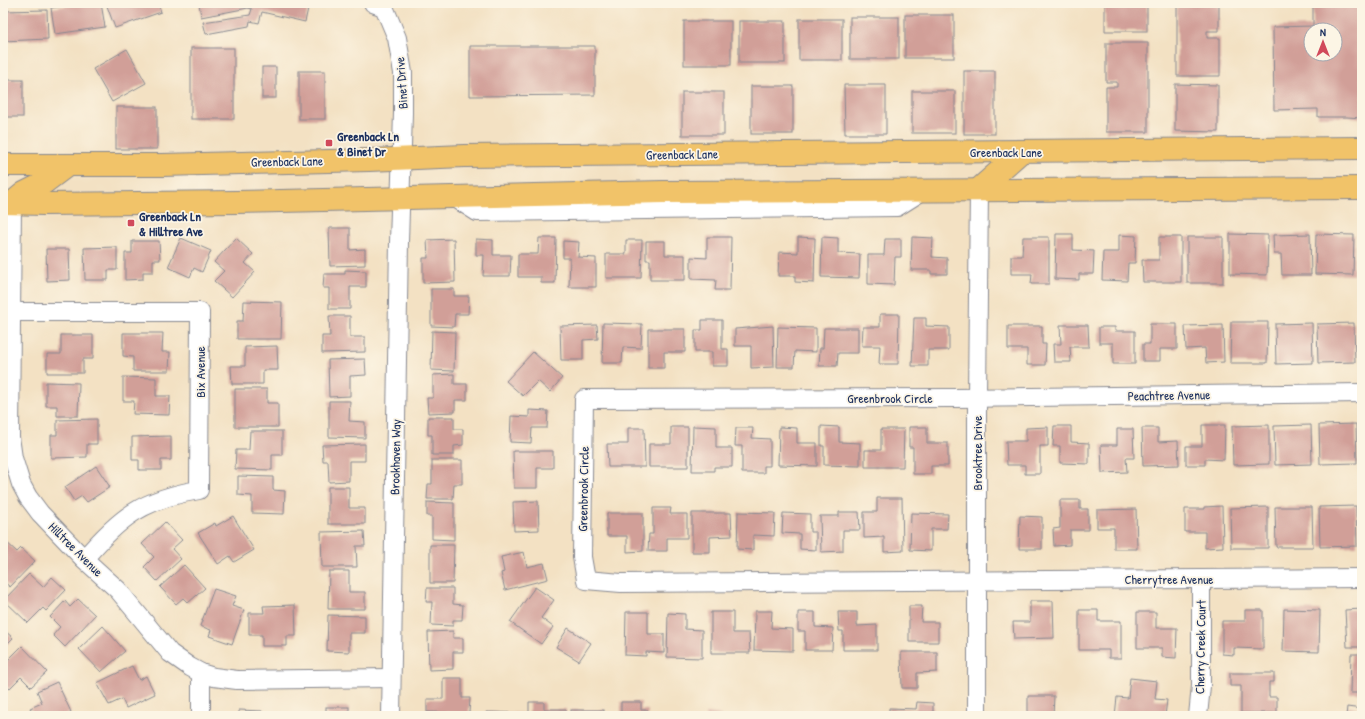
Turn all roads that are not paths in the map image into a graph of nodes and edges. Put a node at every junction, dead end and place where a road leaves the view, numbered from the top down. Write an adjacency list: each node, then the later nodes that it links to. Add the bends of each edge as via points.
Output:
1 (383, 4): 4 (street, Binet Drive, via 397,38 403,73)
2 (1362, 148): 3 (main road, Greenback Lane)
3 (1021, 152): 4 (main road, Greenback Lane, via 464,156); 8 (main road)
4 (402, 159): 6 (main road, Greenback Lane); 9 (street, Binet Drive)
5 (3, 165): 6 (main road, Greenback Lane)
6 (68, 165): 10 (main road, via 44,183)
7 (1362, 188): 8 (main road)
8 (979, 189): 9 (main road); 13 (street, Brooktree Drive)
9 (401, 198): 10 (main road); 19 (street, Brookhaven Way)
10 (7, 204): 11 (street, Hilltree Avenue)
11 (7, 312): 14 (street, Hilltree Avenue, via 10,437 21,484 40,513); 14 (street, Bix Avenue, via 200,312 199,490 153,502 130,514 110,530)
12 (1362, 393): 13 (street, Peachtree Avenue)
13 (977, 398): 17 (street, Brooktree Drive); 17 (street, Greenbrook Circle, via 584,399 582,557 586,580 621,583)
14 (84, 559): 18 (street, Hilltree Avenue, via 118,590 170,653)
15 (1362, 578): 16 (street, Cherrytree Avenue)
16 (1201, 579): 17 (street, Cherrytree Avenue); 23 (street, Cherry Creek Court, via 1201,686)
17 (977, 580): 22 (street, Brooktree Drive)
18 (201, 673): 19 (street, Hilltree Avenue, via 237,680); 20 (street)
19 (391, 678): 21 (street, Brookhaven Way)
20 (201, 716)
21 (391, 716)
22 (977, 716)
23 (1198, 716)

